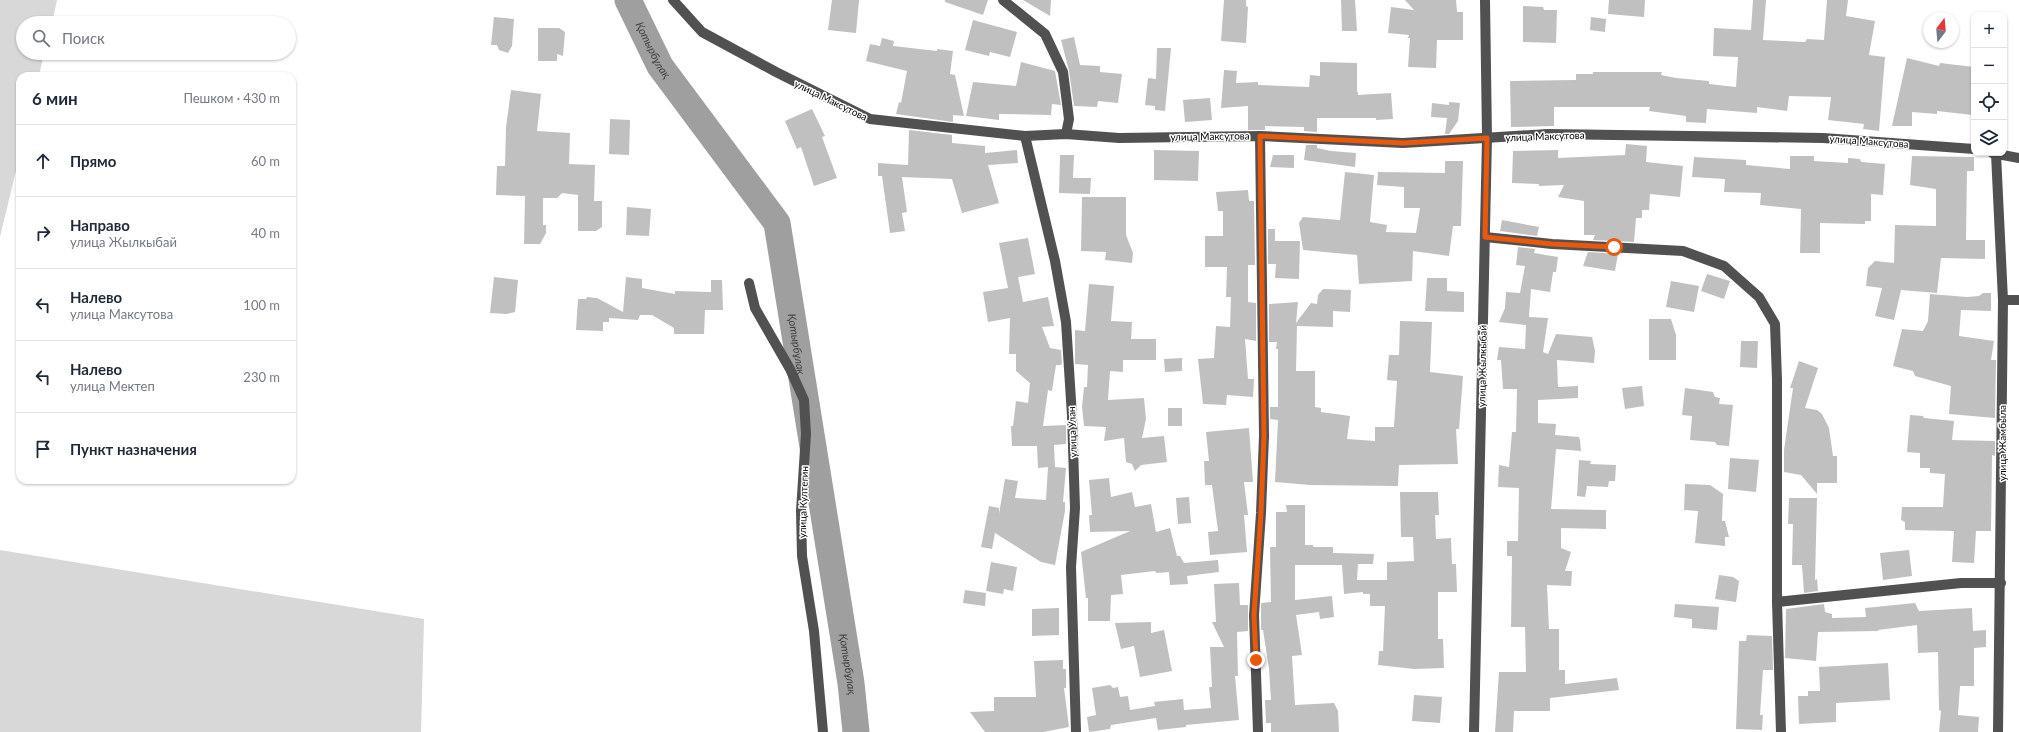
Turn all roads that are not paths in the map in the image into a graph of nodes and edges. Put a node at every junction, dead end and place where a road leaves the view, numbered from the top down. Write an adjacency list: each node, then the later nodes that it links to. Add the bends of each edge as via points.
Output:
1 (673, 0): 5 (street, улица Максутова, via 702,32 870,119)
2 (1003, 0): 4 (street, via 1046,34 1063,72 1069,119)
3 (1485, 0): 7 (street, улица Жылкыбай)
4 (1066, 134): 5 (street, улица Максутова); 6 (street, улица Максутова, via 1119,138)
5 (1025, 136): 19 (street, улица Улан, via 1055,261 1066,322 1075,508 1071,568)
6 (1260, 136): 7 (street, улица Максутова, via 1403,143); 20 (street, via 1264,436 1254,615)
7 (1487, 138): 8 (street, улица Максутова, via 1548,134 1815,138); 12 (street, улица Жылкыбай)
8 (1971, 149)
9 (1994, 156): 14 (street, улица Жамбыла)
10 (2007, 156): 11 (street)
11 (2019, 158)
12 (1485, 237): 17 (street, via 1552,244 1683,251 1724,266 1759,298 1775,324); 21 (street, улица Жылкыбай)
13 (749, 283): 18 (street, улица Култегин, via 755,308 790,369 804,400 806,434 801,511 802,556 814,631)
14 (2003, 300): 15 (street); 16 (street, улица Жамбыла)
15 (2019, 300)
16 (2001, 583): 17 (street, via 1930,585); 23 (street, улица Жамбыла)
17 (1777, 602): 22 (street)
18 (823, 732)
19 (1076, 732)
20 (1258, 732)
21 (1474, 732)
22 (1781, 732)
23 (1998, 732)

